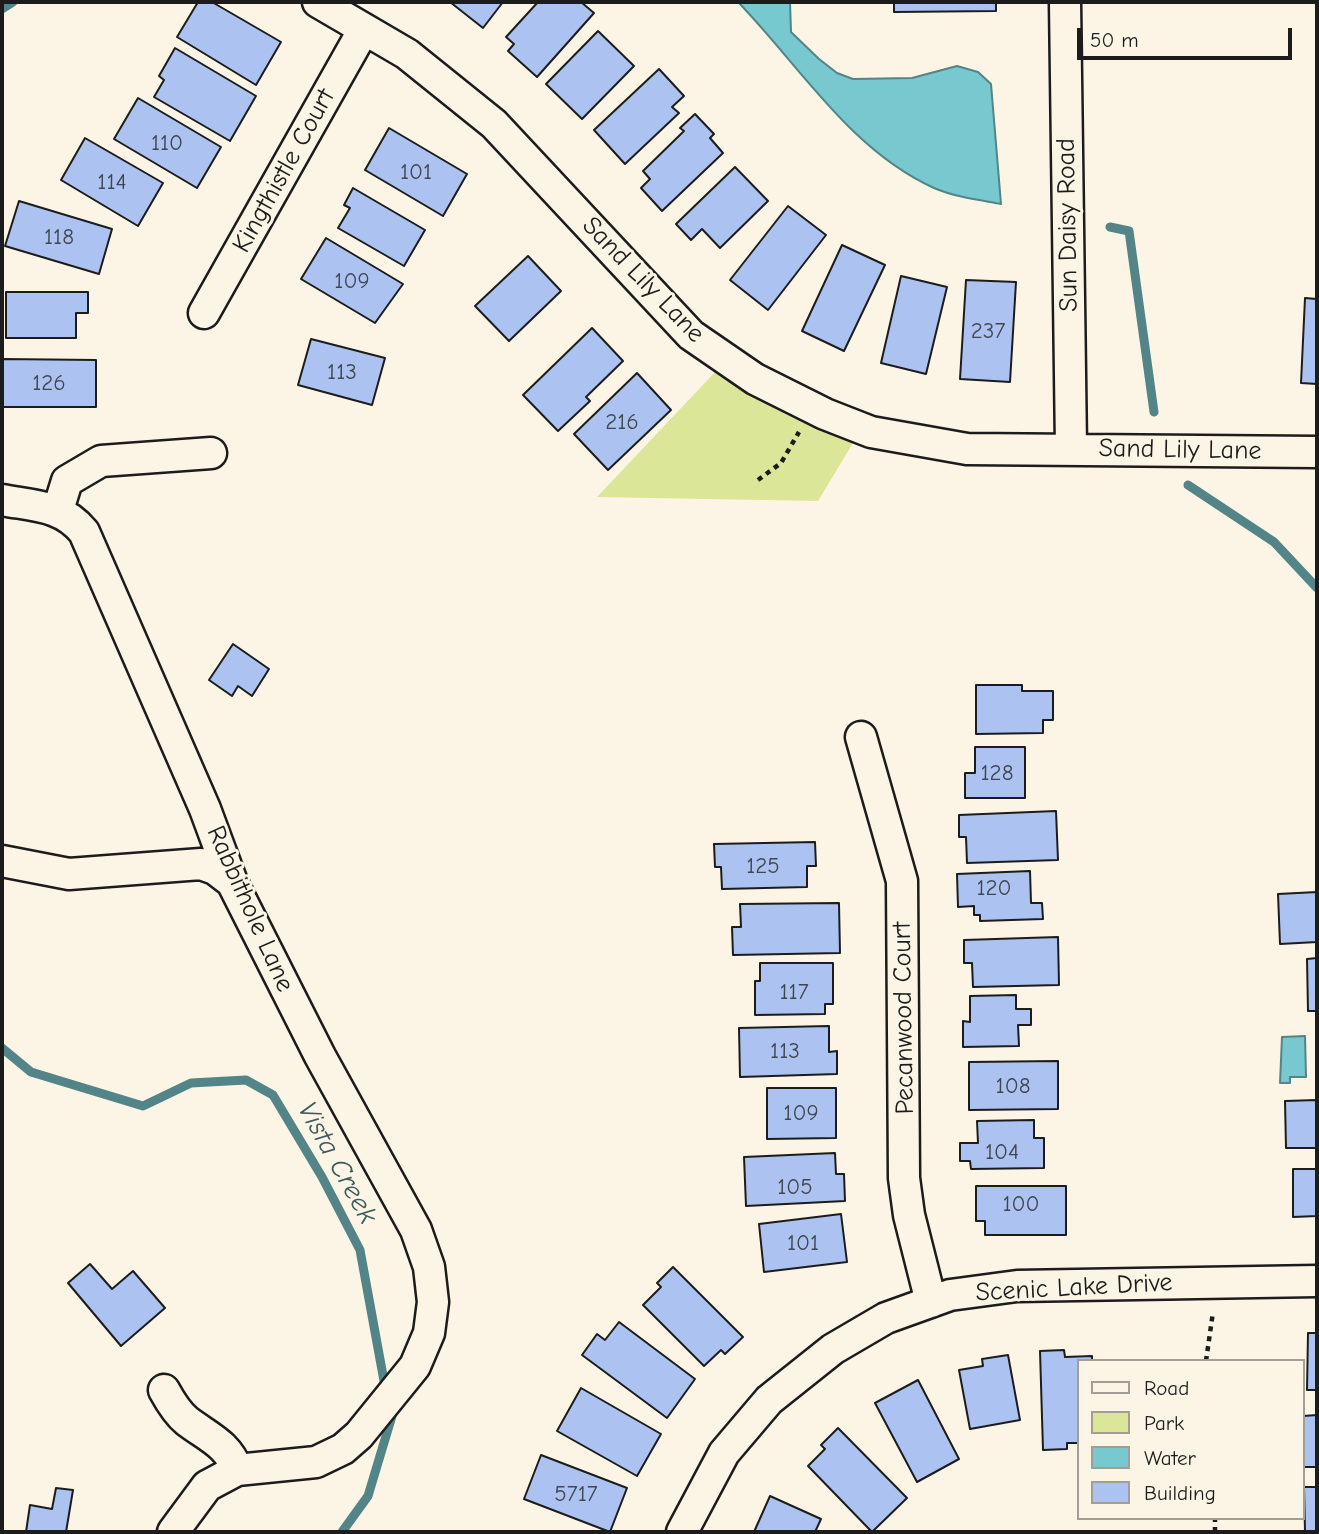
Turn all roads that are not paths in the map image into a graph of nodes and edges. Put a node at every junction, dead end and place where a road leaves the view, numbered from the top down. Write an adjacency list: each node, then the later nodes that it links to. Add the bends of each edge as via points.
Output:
1 (318, 2): 3 (street, Sand Lily Lane)
2 (1065, 2): 5 (street, Sun Daisy Road)
3 (364, 29): 4 (street, Kingthistle Court); 5 (street, Sand Lily Lane, via 407,54 494,124 691,335 755,379 871,432 967,449)
4 (204, 313)
5 (1071, 449): 6 (street, Sand Lily Lane)
6 (1317, 452)
7 (211, 453): 9 (street, via 101,461 67,481)
8 (2, 500): 9 (street, Rabbithole Lane)
9 (58, 510): 11 (street, Rabbithole Lane, via 84,531)
10 (862, 737): 16 (street, Pecanwood Court, via 902,881 904,1178)
11 (205, 809): 13 (street); 14 (street, Rabbithole Lane)
12 (2, 861): 13 (street, via 69,874)
13 (201, 863): 14 (street)
14 (232, 882): 18 (street, Rabbithole Lane, via 320,1056 416,1230 429,1267 433,1302 429,1333 409,1374 343,1450 316,1462)
15 (1317, 1281): 16 (street, Scenic Lake Drive, via 1017,1286)
16 (931, 1302): 20 (street, Scenic Lake Drive, via 886,1318 833,1349 769,1400 723,1453)
17 (164, 1390): 18 (street, via 185,1420 232,1456)
18 (237, 1470): 19 (street, via 207,1486)
19 (173, 1532)
20 (682, 1532)

